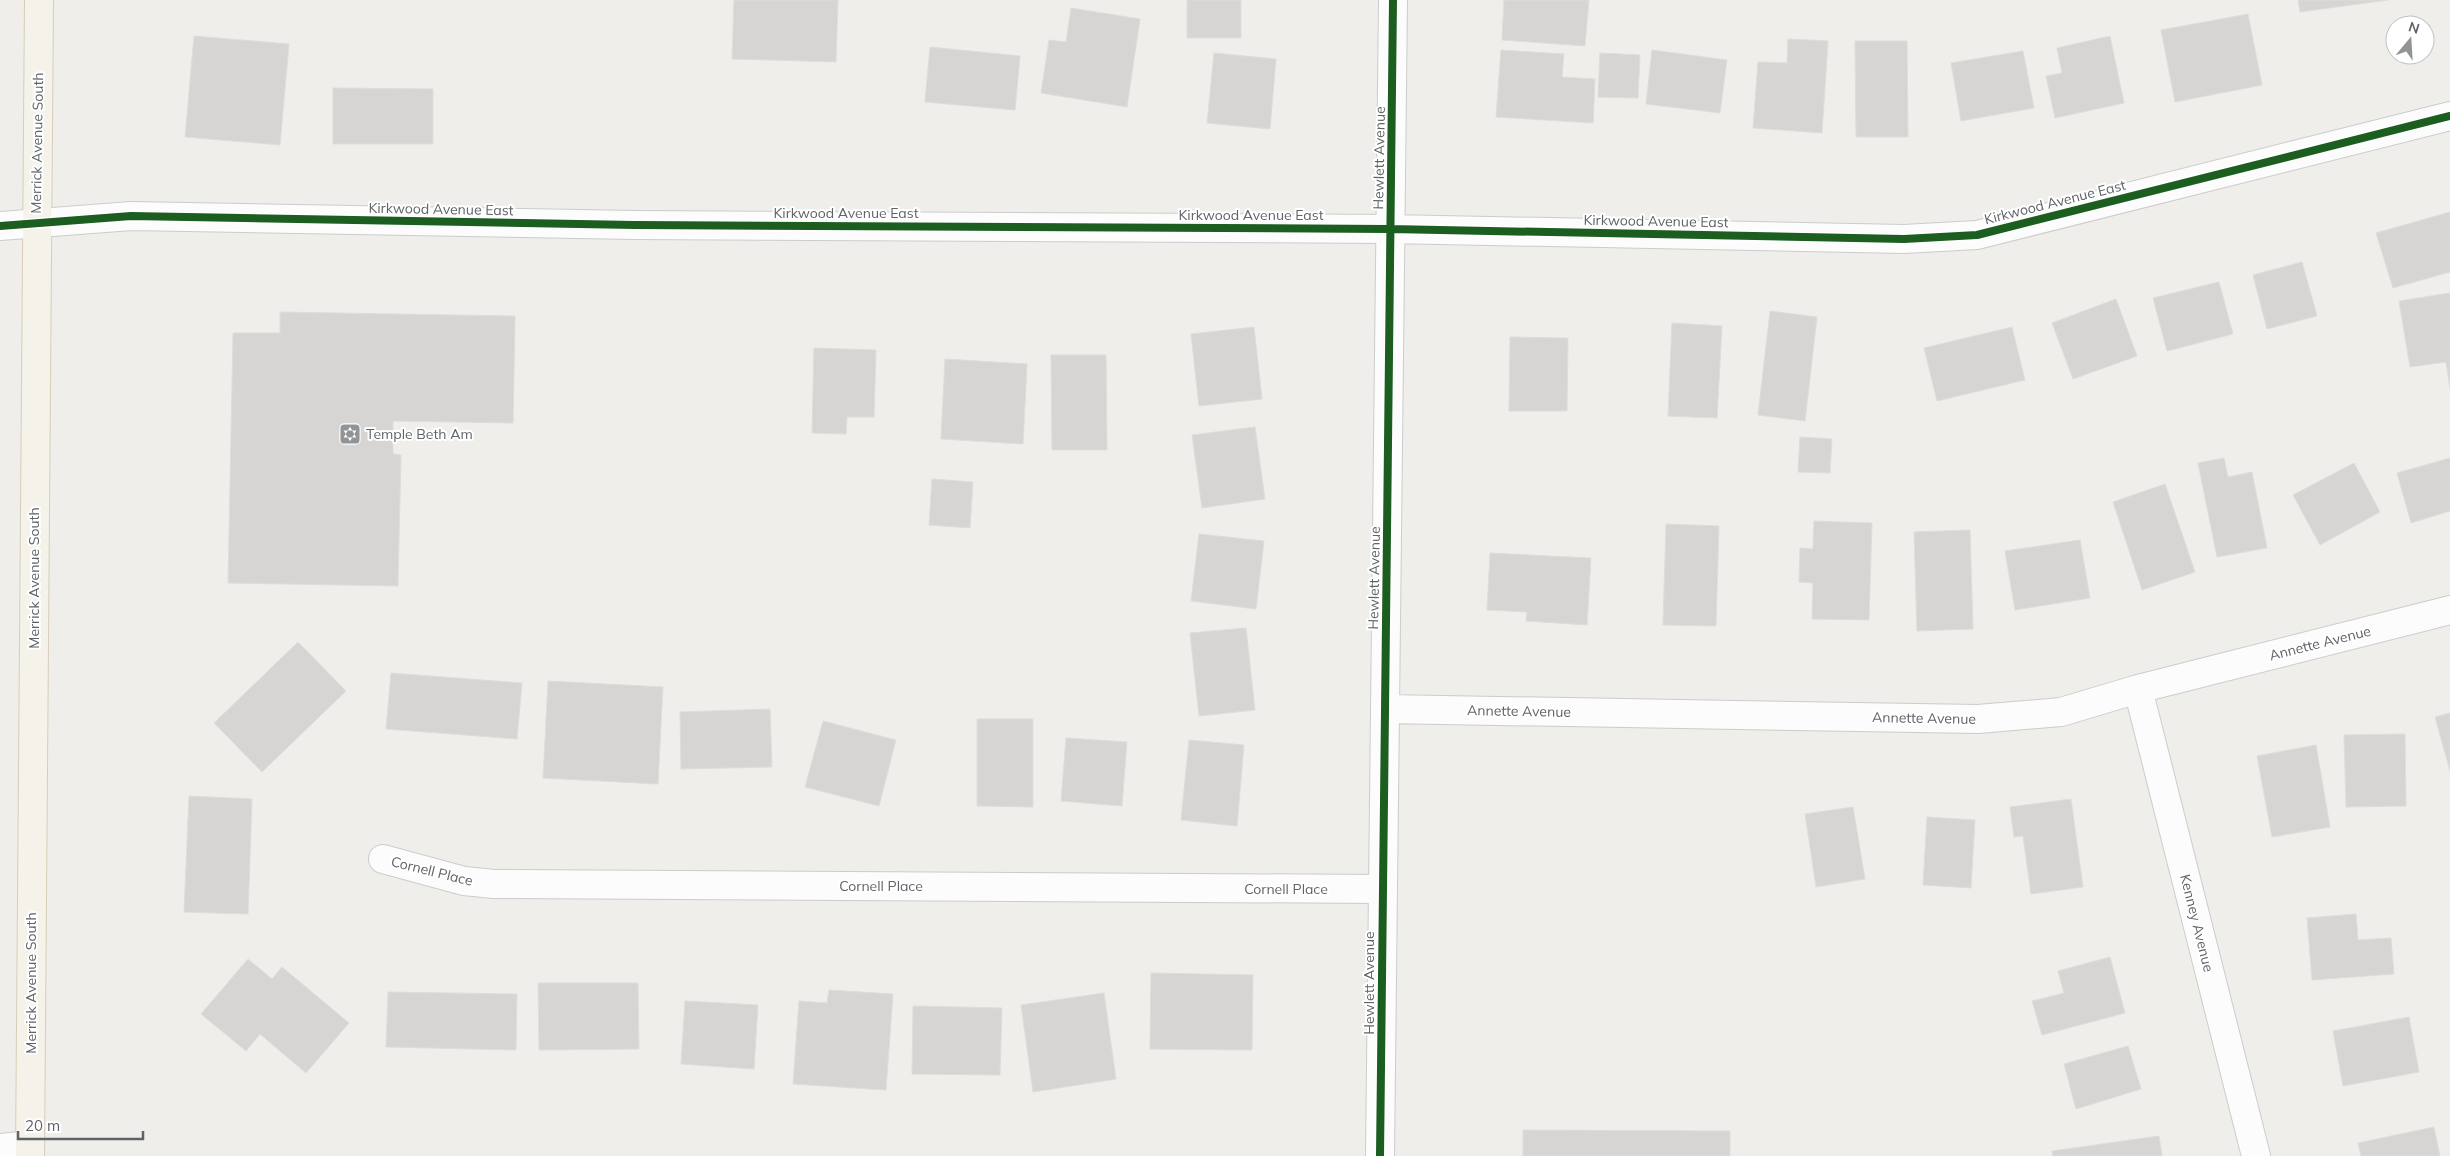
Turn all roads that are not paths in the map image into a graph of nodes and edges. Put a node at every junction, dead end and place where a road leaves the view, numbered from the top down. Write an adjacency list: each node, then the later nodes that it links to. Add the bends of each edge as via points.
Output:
1 (39, 0): 4 (main road, Merrick Avenue South)
2 (1393, 0): 6 (street, Hewlett Avenue)
3 (2450, 116): 6 (street, Kirkwood Avenue East, via 1978,235 1904,238)
4 (36, 223): 5 (street, Kirkwood Avenue East); 6 (street, Kirkwood Avenue East, via 131,216 653,225); 13 (main road, Merrick Avenue South)
5 (0, 226)
6 (1390, 229): 9 (street, Hewlett Avenue)
7 (2450, 610): 8 (street, Annette Avenue)
8 (2138, 689): 9 (street, Annette Avenue, via 2061,712 1978,719); 15 (street, Kenney Avenue)
9 (1386, 709): 11 (street, Hewlett Avenue)
10 (383, 859): 11 (street, Cornell Place, via 464,881 494,884)
11 (1382, 890): 14 (street, Hewlett Avenue)
12 (0, 1148): 13 (street)
13 (30, 1151)
14 (1380, 1156)
15 (2256, 1156)

